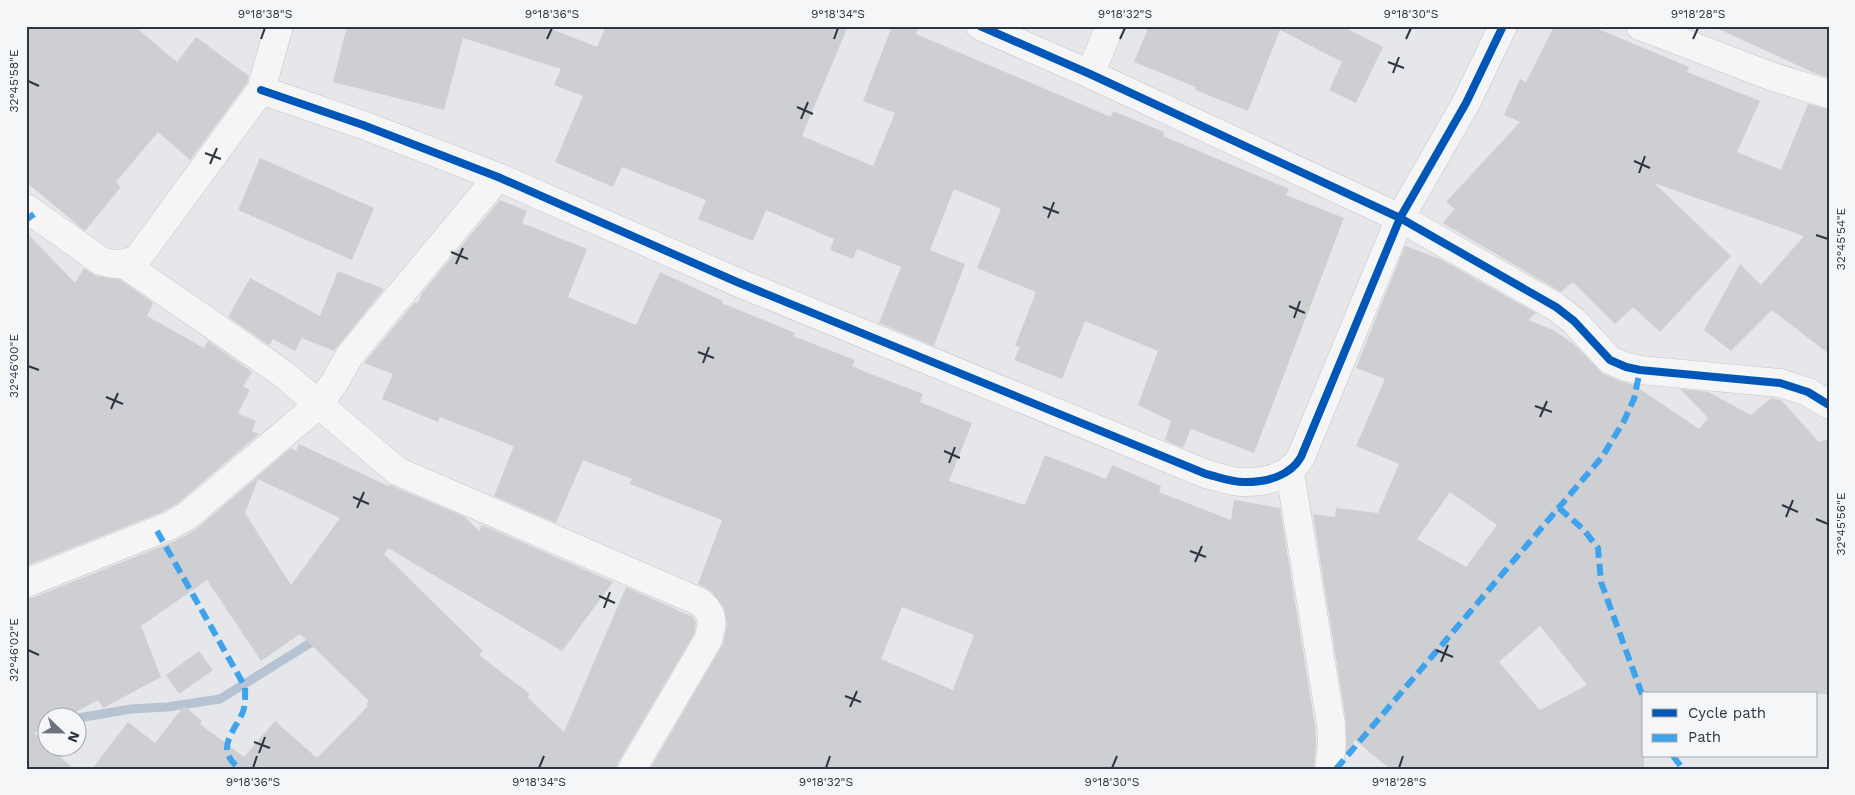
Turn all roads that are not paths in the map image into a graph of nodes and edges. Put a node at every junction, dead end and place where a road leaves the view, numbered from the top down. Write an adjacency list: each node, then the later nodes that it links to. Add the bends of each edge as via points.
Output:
1 (279, 26): 7 (street)
2 (980, 26): 6 (street)
3 (1110, 26): 6 (street)
4 (1502, 26): 11 (street, via 1466,103)
5 (1640, 26): 8 (street, via 1774,77)
6 (1090, 74): 11 (street)
7 (261, 90): 9 (street); 12 (street, via 137,259)
8 (1829, 94)
9 (498, 177): 13 (street, via 350,355); 15 (street, via 737,282 1206,474 1244,482 1269,480)
10 (26, 208): 12 (street, via 102,262)
11 (1400, 218): 14 (street, via 1556,307 1574,321 1610,360 1626,367 1780,383 1808,392); 15 (street, via 1301,457)
12 (124, 264): 13 (street, via 282,373)
13 (318, 405): 16 (street, via 187,516); 17 (street, via 397,471 700,602 708,609 712,628 708,640)
14 (1829, 405)
15 (1290, 472): 18 (street, via 1330,724)
16 (26, 583)
17 (632, 769)
18 (1329, 769)

